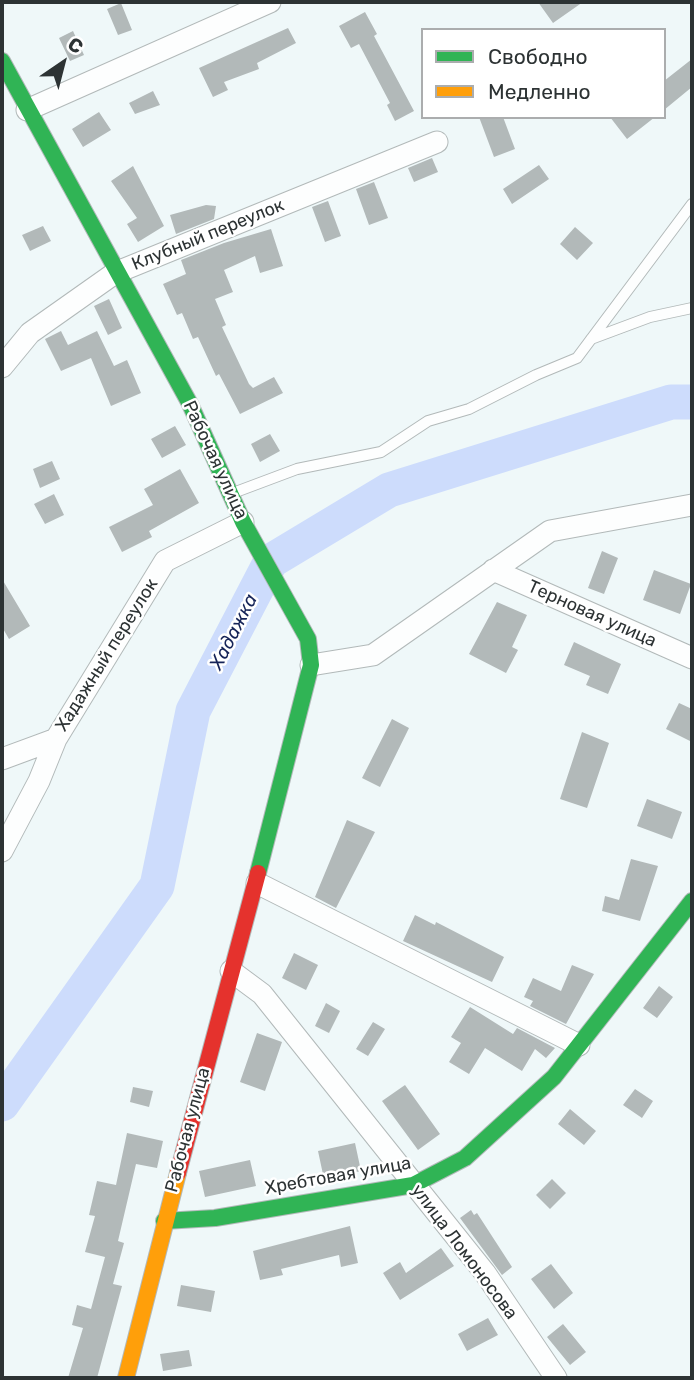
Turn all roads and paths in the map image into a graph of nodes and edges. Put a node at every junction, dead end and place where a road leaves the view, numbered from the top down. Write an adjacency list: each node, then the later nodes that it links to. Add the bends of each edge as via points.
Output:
1 (270, 2): 3 (street)
2 (2, 61): 3 (street, Рабочая улица)
3 (27, 110): 6 (street, Рабочая улица)
4 (438, 142): 6 (street, Клубный переулок)
5 (692, 204): 8 (lane)
6 (115, 273): 9 (street, Клубный переулок, via 30,333); 10 (street, Рабочая улица, via 190,404)
7 (692, 308): 8 (lane, via 650,317)
8 (590, 339): 10 (lane, via 577,358 469,409 428,421 381,452 297,469)
9 (2, 367)
10 (231, 494): 12 (street, Рабочая улица)
11 (692, 505): 13 (street, via 550,531)
12 (243, 522): 15 (street, Рабочая улица, via 308,639); 16 (street, Хадажный переулок, via 165,561)
13 (492, 570): 14 (street, Терновая улица); 15 (street, via 373,655)
14 (692, 658)
15 (310, 665): 19 (street, Рабочая улица)
16 (56, 738): 17 (street, Хадажный переулок); 18 (street)
17 (2, 759)
18 (2, 851)
19 (257, 883): 21 (street, Рабочая улица); 22 (street)
20 (692, 901): 22 (street, Хребтовая улица)
21 (231, 971): 23 (street, улица Ломоносова, via 262,995); 24 (street, Рабочая улица)
22 (579, 1045): 23 (street, Хребтовая улица, via 554,1077 465,1158)
23 (414, 1185): 24 (street, Хребтовая улица, via 215,1218); 26 (street, улица Ломоносова, via 485,1273)
24 (164, 1221): 25 (street, Рабочая улица)
25 (126, 1378)
26 (556, 1378)

